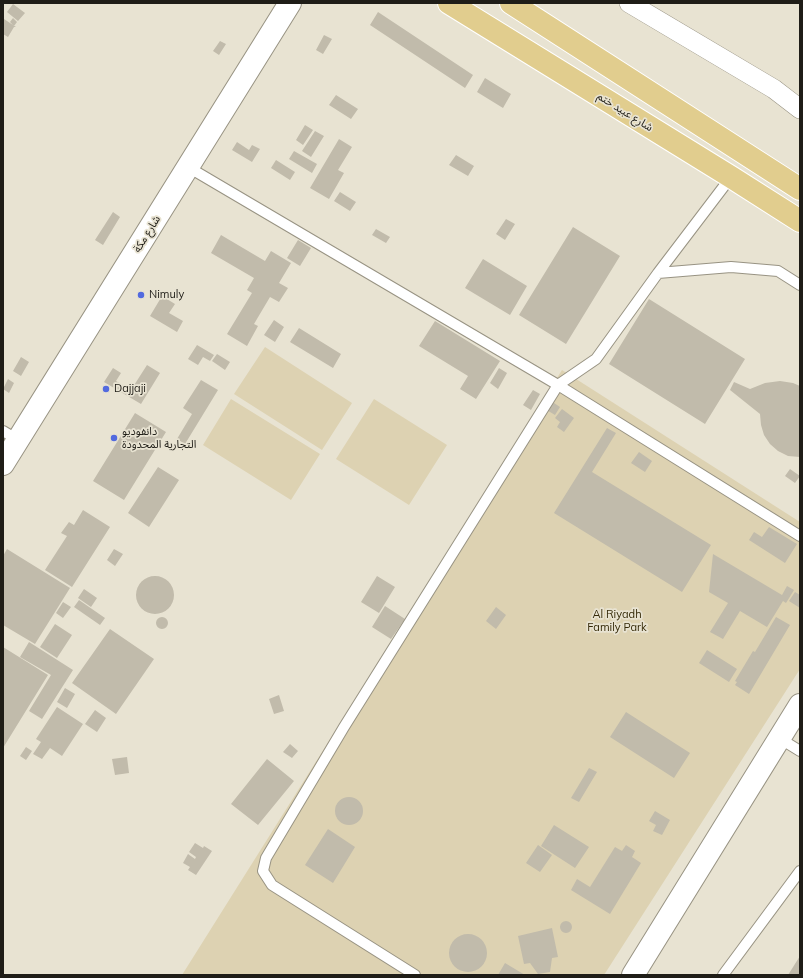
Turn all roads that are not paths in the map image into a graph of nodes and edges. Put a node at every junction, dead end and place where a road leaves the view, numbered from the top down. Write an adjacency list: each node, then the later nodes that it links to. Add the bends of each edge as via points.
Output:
1 (290, 3): 6 (street, شارع مكة)
2 (449, 3): 7 (main road, شارع عبيد ختم)
3 (511, 3): 8 (main road)
4 (629, 3): 5 (street)
5 (798, 104)
6 (188, 167): 12 (lane); 13 (street, شارع مكة)
7 (731, 177): 9 (main road, شارع عبيد ختم); 10 (lane)
8 (800, 190)
9 (800, 221)
10 (658, 272): 11 (lane, via 731,267 778,271); 12 (lane, via 596,358)
11 (800, 285)
12 (558, 385): 15 (lane); 20 (lane, via 344,727 266,858 263,871 272,885)
13 (10, 435): 14 (street, شارع مكة)
14 (3, 464)
15 (800, 536)
16 (800, 705): 17 (street)
17 (779, 738): 18 (lane); 21 (street)
18 (800, 751)
19 (800, 871): 22 (lane)
20 (415, 975)
21 (633, 975)
22 (722, 975)

